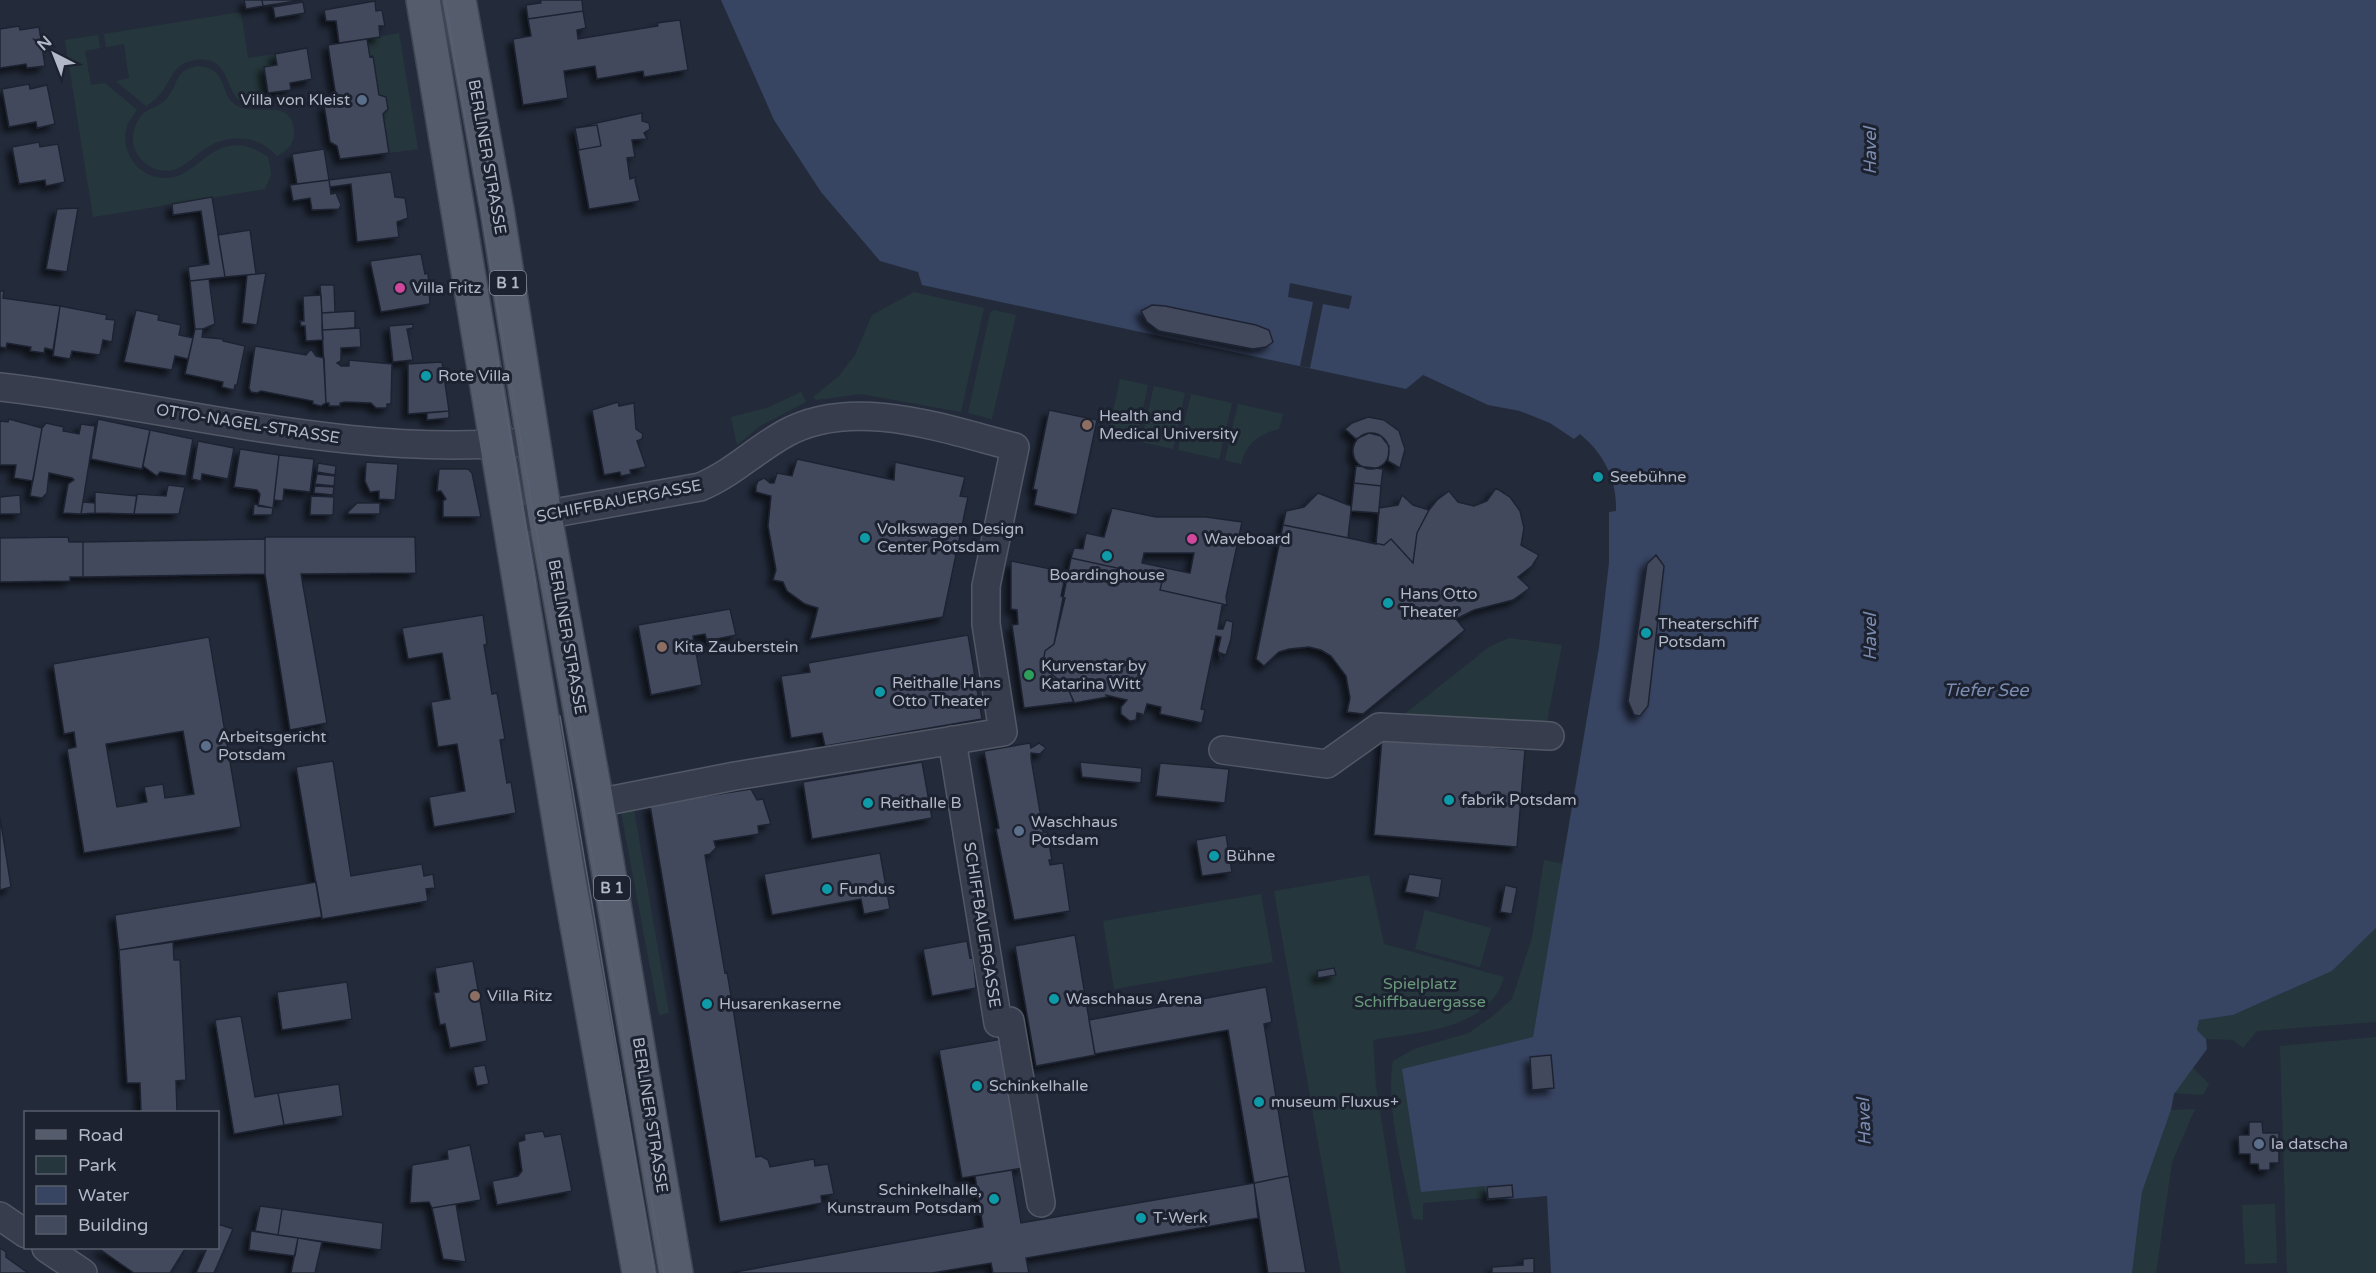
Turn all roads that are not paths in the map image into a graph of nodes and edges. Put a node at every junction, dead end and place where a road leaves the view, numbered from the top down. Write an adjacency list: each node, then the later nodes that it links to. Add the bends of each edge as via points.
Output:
1 (423, 0): 5 (main road, B 1)
2 (459, 0): 4 (main road, BERLINER STRASSE / B 1)
3 (0, 387): 5 (street, OTTO-NAGEL-STRASSE, via 85,397 326,439)
4 (533, 441): 5 (street, OTTO-NAGEL-STRASSE); 6 (main road, BERLINER STRASSE / B 1)
5 (497, 445): 7 (main road, B 1)
6 (544, 516): 7 (street, SCHIFFBAUERGASSE); 9 (street, SCHIFFBAUERGASSE, via 700,487 718,480 786,433 837,417 891,419 1015,447 986,586 986,624 1003,732); 11 (main road, BERLINER STRASSE / B 1)
7 (510, 521): 17 (main road, B 1)
8 (1550, 736): 10 (street, via 1379,727 1327,764)
9 (952, 740): 11 (street, SCHIFFBAUERGASSE); 12 (street, SCHIFFBAUERGASSE, via 998,1023 1010,1021)
10 (1223, 750)
11 (597, 803): 18 (main road, BERLINER STRASSE / B 1)
12 (1041, 1203)
13 (0, 1216): 14 (street)
14 (24, 1233)
15 (47, 1249): 16 (street)
16 (83, 1273)
17 (639, 1273)
18 (676, 1273)

